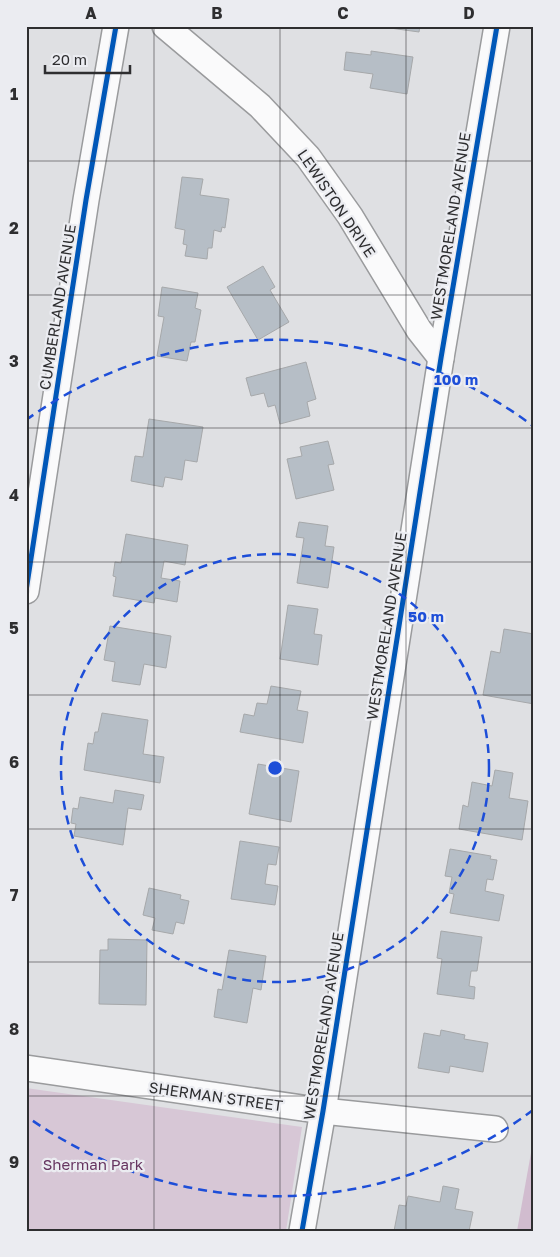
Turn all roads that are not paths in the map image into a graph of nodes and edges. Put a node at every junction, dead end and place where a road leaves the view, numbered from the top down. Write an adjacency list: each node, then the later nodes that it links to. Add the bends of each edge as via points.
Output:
1 (116, 26): 5 (street, CUMBERLAND AVENUE)
2 (165, 26): 4 (street, LEWISTON DRIVE, via 260,106 308,156 350,216 418,330)
3 (497, 26): 4 (street, WESTMORELAND AVENUE)
4 (441, 358): 7 (street, WESTMORELAND AVENUE)
5 (26, 591)
6 (26, 1068): 7 (street, SHERMAN STREET)
7 (323, 1111): 8 (street, SHERMAN STREET); 9 (street, WESTMORELAND AVENUE)
8 (495, 1129)
9 (302, 1231)

